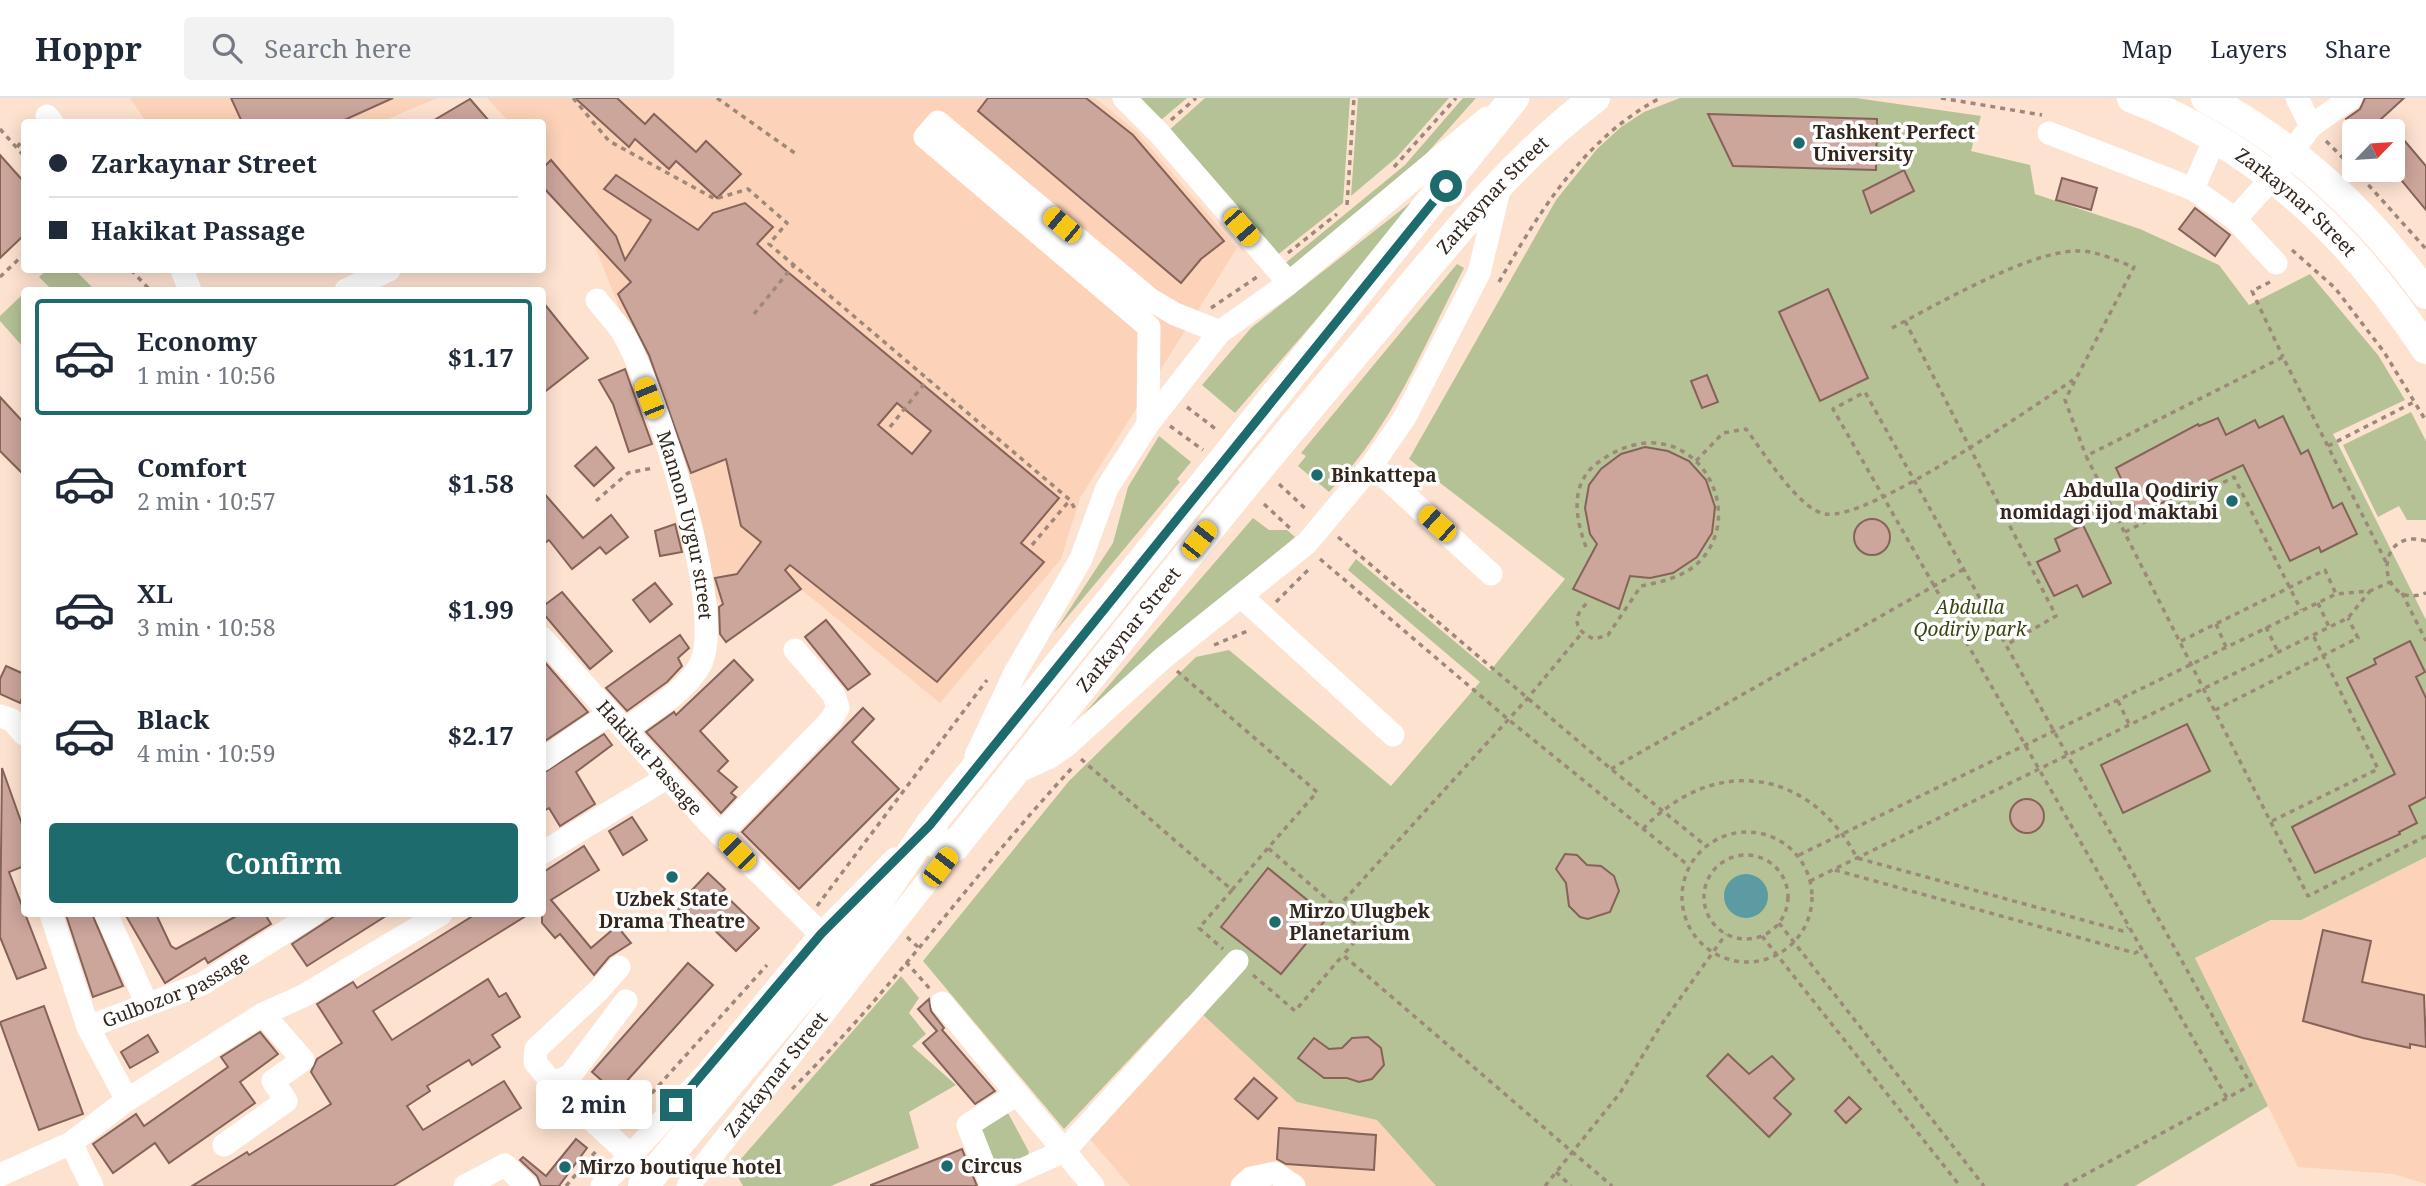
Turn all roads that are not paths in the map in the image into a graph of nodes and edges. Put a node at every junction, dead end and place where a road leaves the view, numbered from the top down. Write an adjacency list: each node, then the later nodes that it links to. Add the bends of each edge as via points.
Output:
1 (1124, 98): 18 (street)
2 (1512, 98): 18 (street); 38 (main road, Zarkaynar Street)
3 (1595, 98): 13 (main road, Zarkaynar Street, via 1547,135)
4 (2132, 98): 10 (main road, Zarkaynar Street)
5 (2206, 98): 11 (main road, Zarkaynar Street)
6 (2297, 98): 8 (street)
7 (2351, 98): 8 (street, Zarkaynar Street)
8 (2311, 126): 11 (street, Zarkaynar Street)
9 (2049, 133): 14 (street)
10 (2216, 136): 12 (main road, Zarkaynar Street); 14 (street)
11 (2291, 152): 12 (street); 19 (main road, Zarkaynar Street, via 2350,202)
12 (2274, 176): 15 (street); 24 (main road, Zarkaynar Street, via 2359,258)
13 (1501, 181): 26 (street, via 1479,273 1405,417); 36 (main road, Zarkaynar Street, via 1250,476)
14 (2193, 189): 15 (street)
15 (2235, 219): 16 (street)
16 (2282, 270)
17 (382, 273): 20 (street)
18 (1282, 274): 23 (street)
19 (2422, 281)
20 (352, 287)
21 (597, 300): 32 (street, Mannon Uygur street, via 623,333 676,463 692,529 706,645 691,679)
22 (1141, 306): 22 (street, via 938,122 925,137); 23 (street); 25 (street, via 1149,327)
23 (1220, 332): 25 (street)
24 (2426, 349)
25 (1152, 420): 38 (street, via 1107,488 1082,559 1015,673)
26 (1372, 466): 27 (street); 28 (street, via 1307,543)
27 (1491, 574)
28 (1241, 596): 34 (street); 36 (street, via 1173,667 1074,752 1050,757)
29 (546, 642): 32 (street, Hakikat Passage)
30 (795, 650): 40 (street, via 835,695 838,708)
31 (0, 716): 33 (street, via 12,720)
32 (617, 722): 35 (street); 37 (street, Hakikat Passage)
33 (21, 730)
34 (1393, 736)
35 (546, 758)
36 (1012, 775): 41 (main road, Zarkaynar Street)
37 (668, 777): 40 (street, Hakikat Passage); 42 (street)
38 (963, 783): 39 (main road, Zarkaynar Street)
39 (930, 825): 41 (main road, via 937,843); 47 (street); 68 (main road, Zarkaynar Street, via 860,928)
40 (720, 834): 47 (street, Hakikat Passage)
41 (955, 846): 69 (street, Zarkaynar Street)
42 (546, 851)
43 (52, 917): 54 (street)
44 (107, 917): 52 (street)
45 (436, 917): 53 (street, via 305,995)
46 (285, 921): 52 (street, Gulbozor passage, via 202,984)
47 (813, 928): 61 (street, via 707,1073)
48 (1237, 961): 60 (street)
49 (619, 967): 55 (street, via 536,1049 535,1062)
50 (626, 1001): 55 (street, via 570,1076)
51 (942, 1003): 56 (street)
52 (147, 1004): 54 (street, Gulbozor passage)
53 (263, 1014): 57 (street); 59 (street, via 303,1060 273,1081 286,1101)
54 (88, 1027): 57 (street, Gulbozor passage)
55 (552, 1083): 61 (street)
56 (1017, 1094): 60 (street); 63 (street, via 968,1125)
57 (127, 1100): 58 (street)
58 (71, 1143): 62 (street); 64 (street)
59 (224, 1145)
60 (1064, 1151): 63 (street); 70 (street)
61 (629, 1155): 67 (street)
62 (0, 1175)
63 (992, 1185)
64 (92, 1186)
65 (465, 1186): 66 (street, via 505,1165)
66 (527, 1186)
67 (602, 1186)
68 (643, 1186)
69 (688, 1186)
70 (1093, 1186)
71 (1242, 1186): 72 (street, via 1266,1173 1275,1173)
72 (1294, 1186)

